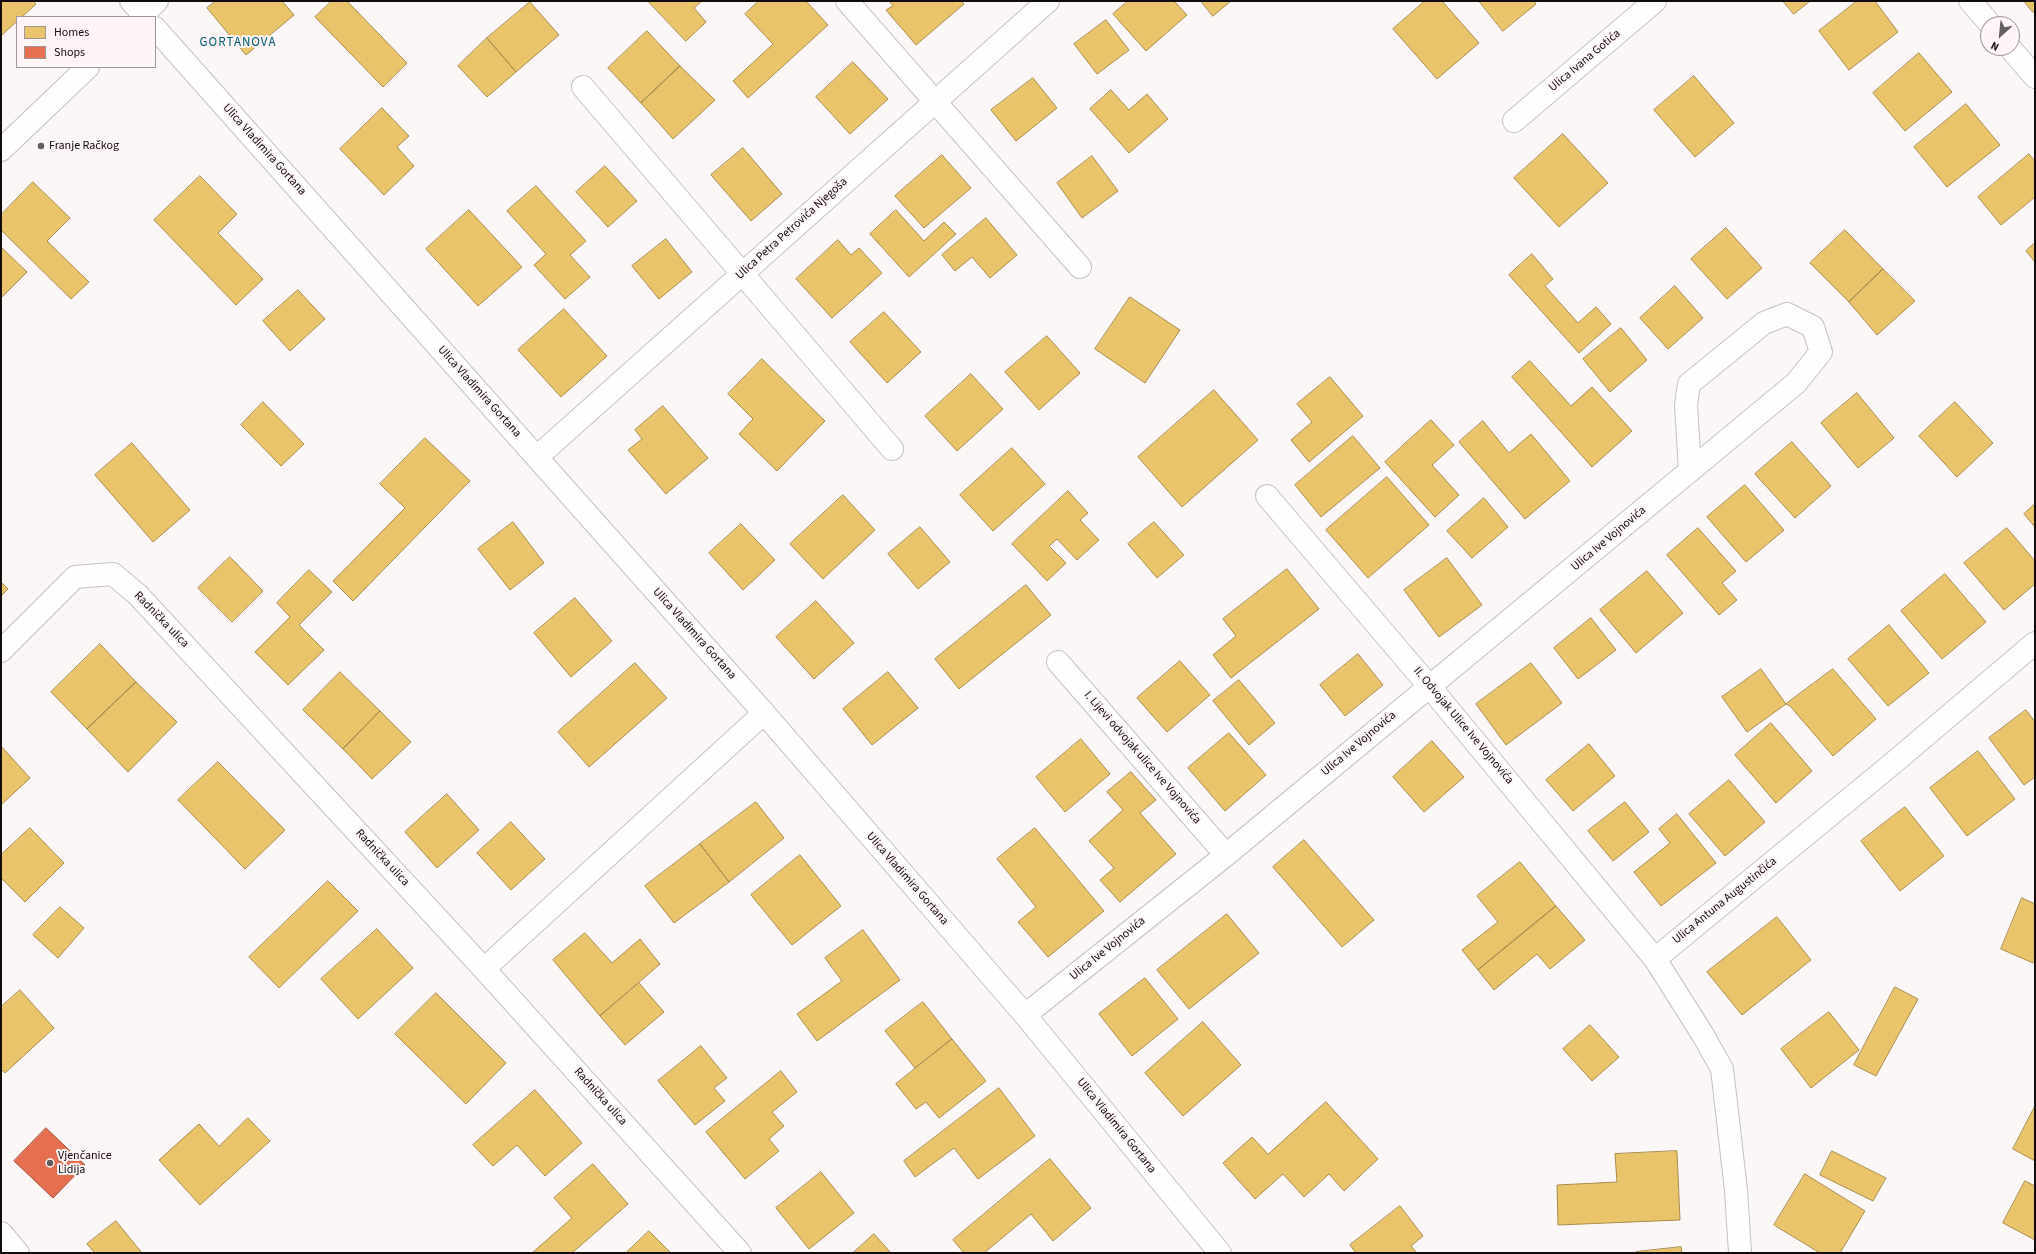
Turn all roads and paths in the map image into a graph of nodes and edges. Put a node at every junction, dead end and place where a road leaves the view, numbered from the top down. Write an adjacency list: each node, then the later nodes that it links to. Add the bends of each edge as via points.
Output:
1 (847, 1): 11 (street)
2 (1048, 1): 11 (street, Ulica Petra Petrovića Njegoša)
3 (1655, 1): 12 (street, Ulica Ivana Gotića)
4 (1970, 1): 5 (street)
5 (1983, 16)
6 (156, 25): 17 (street, Ulica Vladimira Gortana)
7 (2017, 56): 9 (street)
8 (87, 68): 13 (street)
9 (2035, 77)
10 (583, 87): 15 (street)
11 (936, 101): 14 (street); 15 (street, Ulica Petra Petrovića Njegoša)
12 (1514, 121)
13 (1, 150)
14 (1080, 267)
15 (742, 273): 16 (street); 17 (street, Ulica Petra Petrovića Njegoša)
16 (892, 449)
17 (537, 456): 24 (street, Ulica Vladimira Gortana)
18 (1690, 471): 18 (street, Ulica Ive Vojnovića, via 1796,383 1821,352 1813,327 1787,314 1764,323 1689,384 1686,405); 23 (street, Ulica Ive Vojnovića)
19 (1267, 496): 23 (street, II. Odvojak Ulice Ive Vojnovića)
20 (2035, 643): 26 (street, Ulica Antuna Augustinčića)
21 (1, 651): 27 (street, Radnička ulica, via 75,578 113,574 138,594)
22 (1058, 662): 25 (street, I. Lijevi odvojak ulice Ive Vojnovića)
23 (1429, 686): 25 (street, Ulica Ive Vojnovića); 26 (street, II. Odvojak Ulice Ive Vojnovića)
24 (764, 712): 27 (street); 28 (street, Ulica Vladimira Gortana)
25 (1226, 855): 28 (street, Ulica Ive Vojnovića)
26 (1655, 959): 33 (street, via 1722,1069)
27 (484, 969): 31 (street, Radnička ulica)
28 (1026, 1015): 32 (street, Ulica Vladimira Gortana)
29 (1, 1233): 30 (street)
30 (18, 1253)
31 (740, 1253)
32 (1220, 1253)
33 (1740, 1253)

